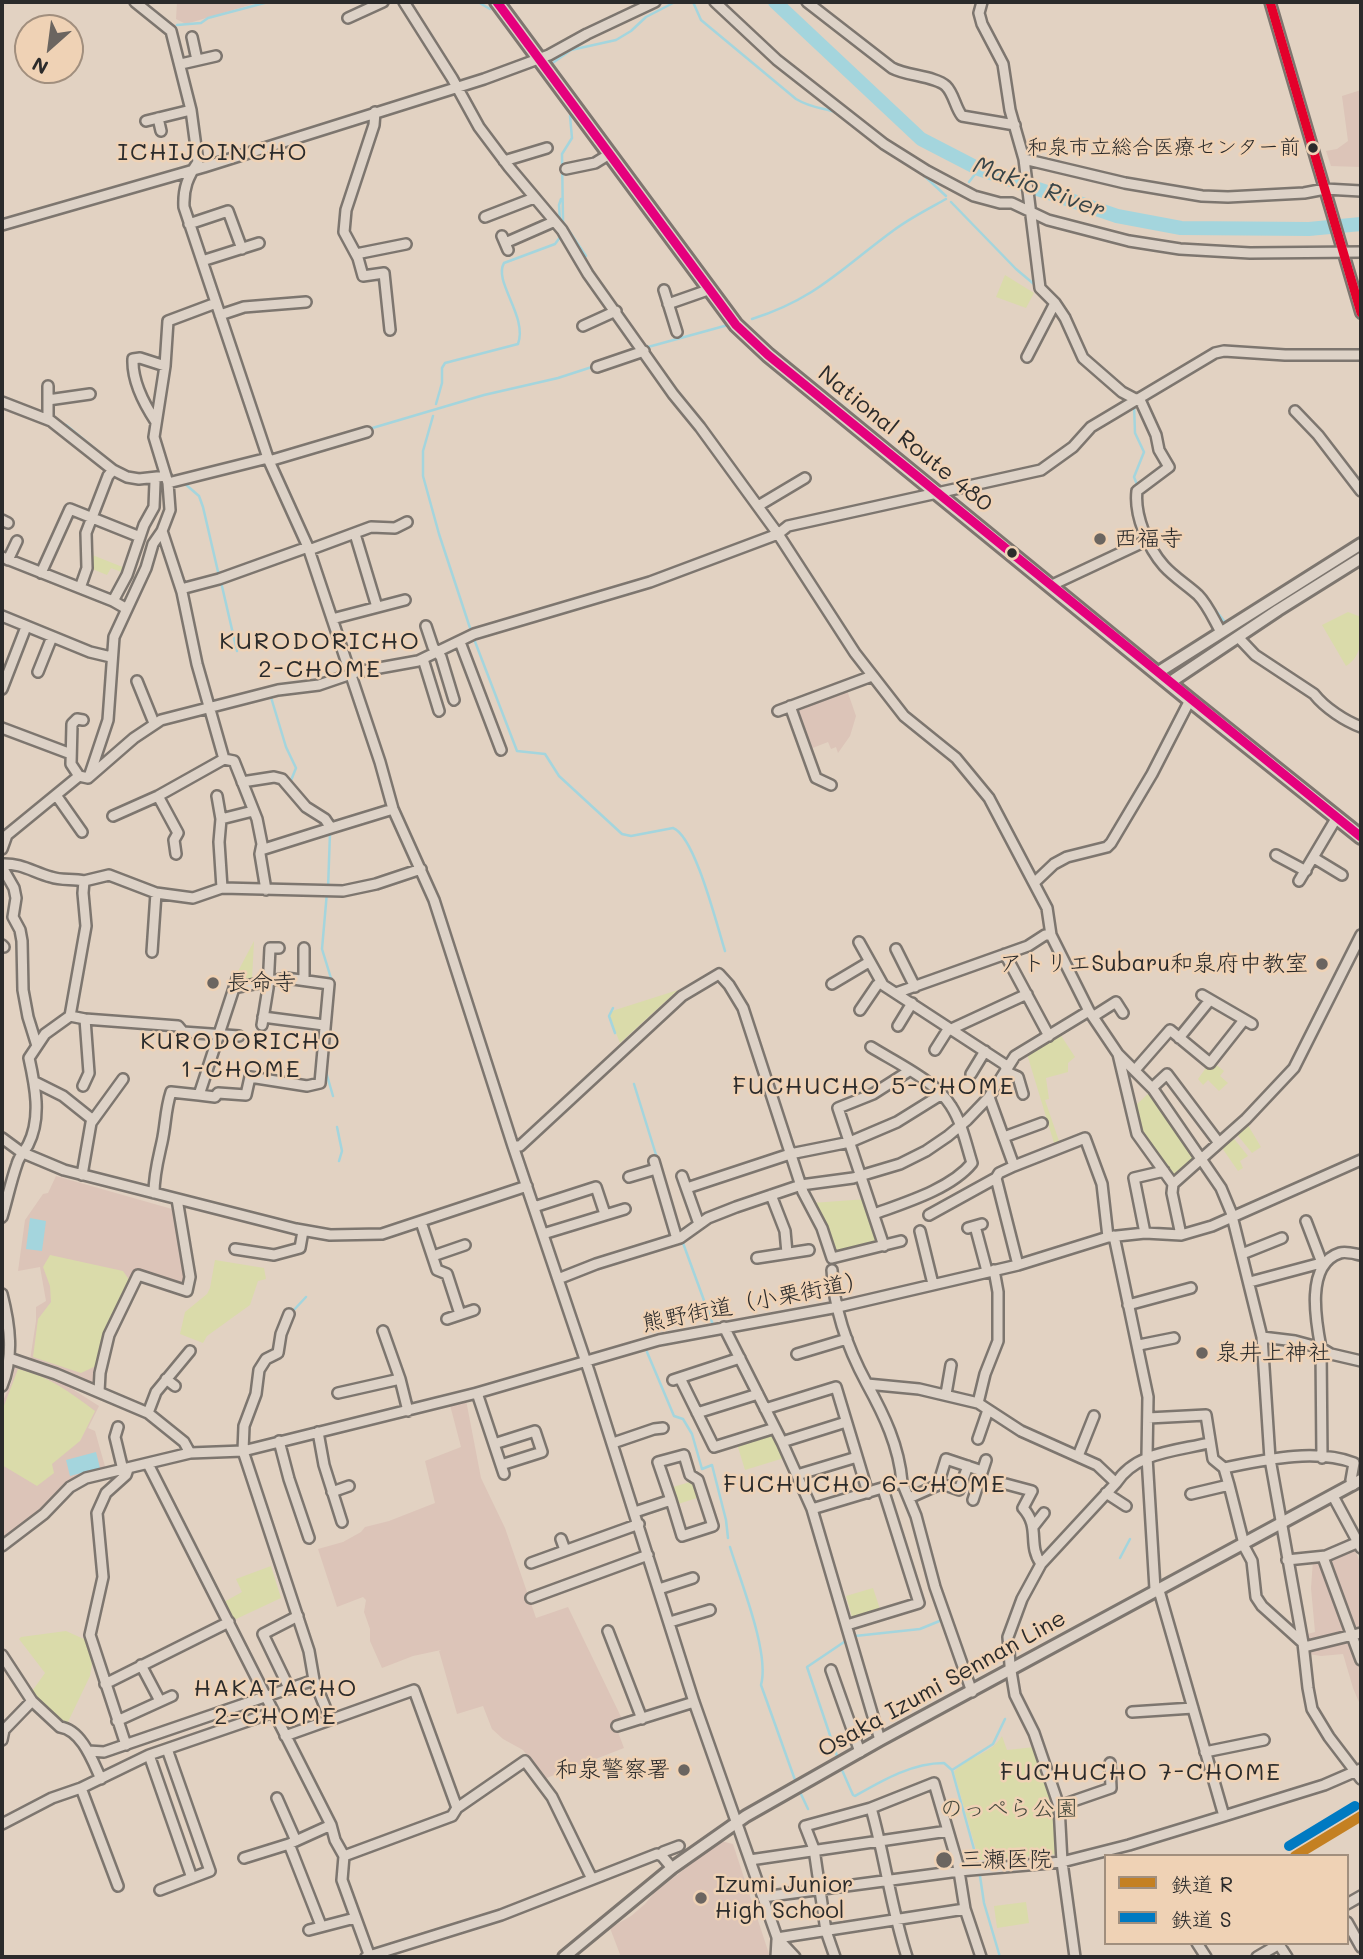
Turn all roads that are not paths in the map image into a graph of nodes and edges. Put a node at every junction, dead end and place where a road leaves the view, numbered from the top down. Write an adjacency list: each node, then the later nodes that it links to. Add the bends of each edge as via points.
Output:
1 (135, 2): 16 (street, via 171,31)
2 (383, 2): 10 (street)
3 (404, 2): 17 (street)
4 (497, 2): 14 (highway, National Route 480)
5 (655, 2): 14 (street)
6 (715, 2): 33 (street, via 777,60 884,144 974,196)
7 (807, 2): 22 (street, via 892,68 942,83 962,116)
8 (982, 2): 22 (street, via 979,13 1003,64)
9 (1270, 2): 31 (street)
10 (361, 6): 11 (street)
11 (348, 18)
12 (192, 37): 15 (street)
13 (216, 56): 15 (street)
14 (539, 59): 17 (street); 25 (highway, National Route 480)
15 (203, 62): 16 (street)
16 (181, 64): 18 (street)
17 (456, 87): 19 (street); 27 (street)
18 (191, 110): 20 (street); 29 (street, via 198,162)
19 (375, 112): 29 (street); 44 (street, via 346,210 344,232)
20 (158, 118): 21 (street); 23 (street)
21 (146, 121)
22 (1015, 125): 26 (street)
23 (161, 131)
24 (547, 148): 27 (street)
25 (608, 155): 28 (street); 47 (highway, National Route 480)
26 (1024, 159): 31 (street, via 1202,196); 33 (street)
27 (504, 161): 32 (street)
28 (566, 169)
29 (193, 170): 36 (street, via 183,193); 37 (street)
30 (1361, 191): 31 (street)
31 (1326, 192): 42 (street)
32 (534, 198): 34 (street); 35 (street)
33 (1031, 210): 42 (street, via 1048,220 1129,242 1180,249); 50 (street, via 1040,288)
34 (485, 217)
35 (554, 222): 39 (street, via 530,228); 52 (street)
36 (189, 224): 41 (street, via 229,211); 45 (street)
37 (2, 225)
38 (259, 243): 41 (street)
39 (505, 243)
40 (406, 244): 44 (street, via 388,244)
41 (242, 248): 45 (street)
42 (1342, 251): 43 (street); 53 (street)
43 (1361, 252)
44 (356, 254): 56 (street, via 363,276 384,274 383,315)
45 (202, 261): 49 (street)
46 (664, 290): 51 (street)
47 (708, 290): 51 (street); 78 (highway, National Route 480, via 768,355)
48 (306, 302): 54 (street, via 244,307)
49 (216, 303): 54 (street); 61 (street, via 167,321)
50 (1055, 303): 60 (street); 66 (street, via 1083,358)
51 (668, 304): 57 (street)
52 (616, 311): 55 (street, via 590,318); 58 (street)
53 (1361, 313)
54 (220, 315): 72 (street)
55 (583, 326)
56 (390, 330)
57 (677, 332)
58 (644, 351): 62 (street); 79 (street)
59 (1361, 355): 66 (street, via 1224,351)
60 (1027, 358)
61 (165, 366): 70 (street); 70 (street, via 133,359 143,404)
62 (597, 367)
63 (48, 386): 65 (street)
64 (90, 394): 65 (street)
65 (48, 400): 69 (street)
66 (1135, 400): 78 (street, via 1091,426 1073,447 1041,470); 86 (street, via 1141,402 1169,467 1139,489 1136,501)
67 (2, 402): 69 (street)
68 (1294, 411): 77 (street)
69 (48, 419): 73 (street)
70 (156, 422): 75 (street, via 154,437)
71 (367, 432): 72 (street)
72 (269, 460): 75 (street); 89 (street)
73 (113, 470): 75 (street, via 127,477); 80 (street)
74 (806, 478): 79 (street)
75 (167, 480): 82 (street, via 170,510)
76 (155, 482): 85 (street)
77 (1361, 491)
78 (938, 492): 84 (street, via 788,526); 93 (highway, National Route 480)
79 (758, 506): 84 (street)
80 (91, 517): 85 (street); 92 (street, via 70,509); 94 (street)
81 (407, 522): 83 (street)
82 (162, 531): 95 (street); 99 (street)
83 (355, 534): 89 (street); 98 (street)
84 (778, 534): 107 (street, via 650,582 512,621); 114 (street)
85 (140, 537): 97 (street)
86 (1148, 540): 93 (street); 104 (street, via 1163,565 1203,601)
87 (17, 541): 91 (street)
88 (1361, 544): 104 (main road)
89 (308, 548): 95 (street); 101 (street)
90 (1361, 558): 106 (main road)
91 (5, 559): 92 (street)
92 (41, 573): 94 (street)
93 (1052, 585): 112 (highway, National Route 480)
94 (80, 588): 97 (street)
95 (181, 589): 121 (street)
96 (405, 600): 98 (street)
97 (113, 601): 99 (street)
98 (377, 607): 101 (street)
99 (127, 609): 109 (street)
100 (2, 616): 103 (street)
101 (332, 619): 113 (street)
102 (426, 626): 108 (street)
103 (26, 627): 105 (street); 117 (street)
104 (1222, 632): 112 (main road)
105 (52, 637): 109 (street); 111 (street)
106 (1238, 637): 116 (main road); 126 (street, via 1255,654)
107 (460, 642): 108 (street); 128 (street)
108 (437, 652): 110 (street); 118 (street)
109 (111, 657): 131 (street, via 108,720)
110 (423, 659): 113 (street); 122 (street)
111 (38, 671)
112 (1157, 673): 116 (highway, National Route 480)
113 (351, 674): 121 (street); 137 (street)
114 (872, 676): 120 (street); 156 (street, via 904,716 956,758 982,788)
115 (137, 681): 125 (street, via 147,692)
116 (1169, 683): 119 (highway, National Route 480)
117 (2, 689)
118 (449, 695)
119 (1190, 700): 140 (highway, National Route 480); 156 (street, via 1111,843 1060,861)
120 (790, 706): 123 (street); 133 (street, via 816,778)
121 (209, 709): 125 (street, via 173,723); 130 (street)
122 (439, 711)
123 (778, 711)
124 (83, 720): 129 (street, via 72,724)
125 (154, 723): 131 (street)
126 (1361, 727)
127 (2, 728): 129 (street)
128 (496, 746)
129 (71, 754): 131 (street, via 71,764)
130 (225, 759): 132 (street, via 234,761); 135 (street)
131 (84, 777): 134 (street)
132 (242, 782): 138 (street); 142 (street, via 282,779)
133 (831, 785)
134 (55, 795): 143 (street); 145 (street, via 7,835)
135 (158, 796): 139 (street); 147 (street, via 178,833)
136 (217, 796): 141 (street)
137 (393, 809): 142 (street); 151 (street)
138 (253, 811): 141 (street); 146 (street)
139 (113, 817)
140 (1337, 817): 144 (highway, National Route 480); 149 (street)
141 (221, 819): 157 (street)
142 (331, 828): 146 (street)
143 (82, 832)
144 (1361, 837)
145 (2, 849)
146 (261, 850): 158 (street)
147 (176, 854)
148 (1276, 855): 152 (street)
149 (1314, 858): 152 (street); 153 (street)
150 (2, 866): 154 (street, via 25,866 49,877); 189 (street, via 16,898 13,917 22,940 23,990)
151 (421, 869): 158 (street, via 343,891); 213 (street)
152 (1306, 871): 155 (street)
153 (1342, 875)
154 (84, 881): 159 (street, via 109,875); 180 (street, via 86,926)
155 (1299, 881)
156 (1034, 883): 160 (street)
157 (222, 888): 158 (street); 159 (street, via 193,898)
158 (266, 890)
159 (156, 893): 165 (street)
160 (1051, 934): 167 (street); 179 (street)
161 (1361, 935): 212 (street, via 1294,1069)
162 (859, 942): 168 (street)
163 (279, 948): 169 (street, via 270,948)
164 (896, 949): 173 (street)
165 (152, 952)
166 (307, 954): 170 (street)
167 (1005, 954): 173 (street); 175 (street)
168 (869, 962): 171 (street); 172 (street)
169 (268, 980): 170 (street); 182 (street, via 263,1021); 185 (street, via 235,984)
170 (304, 980): 182 (street, via 329,984)
171 (881, 982): 174 (street); 177 (street)
172 (832, 984)
173 (915, 987): 174 (street)
174 (896, 993): 176 (street)
175 (1027, 995): 184 (street); 186 (street)
176 (912, 1003): 183 (street); 184 (street)
177 (860, 1010)
178 (1123, 1013): 179 (street, via 1116,1002)
179 (1092, 1014): 186 (street); 193 (street)
180 (70, 1016): 181 (street); 189 (street)
181 (85, 1019): 185 (street, via 178,1026 183,1032); 200 (street, via 89,1073)
182 (324, 1025): 204 (street, via 320,1083 307,1086 250,1077 246,1095)
183 (898, 1026)
184 (952, 1029): 191 (street); 192 (street)
185 (217, 1035): 187 (street); 204 (street)
186 (1049, 1035): 194 (street, via 1015,1056)
187 (239, 1037)
188 (1179, 1038): 188 (street, via 1210,1063 1248,1022 1206,997); 195 (street, via 1170,1031)
189 (37, 1046): 199 (street, via 29,1058)
190 (871, 1047): 196 (street)
191 (935, 1049)
192 (985, 1051): 194 (street); 197 (street)
193 (1118, 1054): 195 (street); 219 (street, via 1138,1134)
194 (1008, 1067): 203 (street, via 1009,1073 1018,1077); 205 (street)
195 (1135, 1070): 201 (street)
196 (908, 1071): 202 (street); 211 (street, via 873,1094 838,1108)
197 (971, 1074)
198 (123, 1079): 206 (street, via 115,1099)
199 (35, 1082): 206 (street, via 63,1096); 214 (street, via 32,1131)
200 (83, 1086)
201 (1152, 1088): 212 (street, via 1167,1074); 216 (street)
202 (942, 1094): 208 (street); 211 (street, via 897,1122)
203 (1023, 1094)
204 (199, 1095): 229 (street, via 171,1092 165,1111 167,1141 156,1161)
205 (989, 1097): 208 (street); 209 (street)
206 (93, 1120): 221 (street)
207 (1042, 1123): 209 (street)
208 (961, 1125): 223 (street, via 926,1151); 235 (street, via 972,1163 967,1170 912,1200)
209 (1004, 1136): 218 (street)
210 (2, 1138): 214 (street)
211 (849, 1142): 215 (street); 223 (street)
212 (1219, 1143): 216 (street)
213 (513, 1146): 215 (street, via 520,1146 682,996 719,974 743,1008); 227 (street)
214 (21, 1153): 221 (street); 238 (street)
215 (790, 1154): 226 (street); 228 (street)
216 (1202, 1160): 225 (street); 237 (street, via 1221,1188)
217 (1361, 1160): 237 (street, 熊野街道（小栗街道）)
218 (1014, 1166): 224 (street); 248 (street, via 1085,1138 1102,1184)
219 (1164, 1171): 225 (street); 245 (street, via 1134,1178)
220 (633, 1173): 249 (street, via 655,1165 664,1210)
221 (82, 1175): 229 (street)
222 (682, 1176): 228 (street)
223 (862, 1176): 226 (street); 235 (street)
224 (996, 1178): 236 (street); 262 (street)
225 (1173, 1184): 247 (street)
226 (801, 1185): 230 (street); 253 (street, via 832,1258)
227 (527, 1186): 232 (street); 240 (street)
228 (687, 1188): 241 (street)
229 (154, 1193): 231 (street)
230 (771, 1195): 241 (street); 256 (street, via 790,1238)
231 (177, 1199): 243 (street); 295 (street, via 190,1277 187,1291 138,1275 109,1335)
232 (534, 1207): 234 (street, via 596,1187); 246 (street)
233 (625, 1209): 234 (street)
234 (605, 1214): 246 (street)
235 (873, 1214): 253 (street)
236 (929, 1215)
237 (1232, 1216): 247 (street, 熊野街道（小栗街道）); 258 (street)
238 (2, 1217)
239 (1307, 1221): 261 (street)
240 (421, 1222): 243 (street, via 382,1234); 260 (street)
241 (699, 1224): 249 (street)
242 (975, 1226): 264 (street)
243 (303, 1231): 255 (street, via 300,1248 274,1255 268,1250)
244 (920, 1231): 267 (street, via 919,1243)
245 (1145, 1233): 247 (street, 熊野街道（小栗街道）); 248 (street, 熊野街道（小栗街道）)
246 (543, 1234): 265 (street)
247 (1181, 1235)
248 (1111, 1237): 262 (street, 熊野街道（小栗街道）); 270 (street)
249 (677, 1239): 265 (street)
250 (901, 1241): 253 (street)
251 (1278, 1242): 258 (street)
252 (465, 1245): 260 (street)
253 (884, 1246)
254 (809, 1250): 256 (street)
255 (240, 1253)
256 (786, 1253): 257 (street)
257 (762, 1254)
258 (1242, 1254): 266 (street)
259 (1361, 1255): 261 (street, via 1342,1252)
260 (433, 1256): 274 (street, via 438,1269 447,1274)
261 (1324, 1263): 266 (street); 282 (street, via 1314,1306)
262 (1018, 1265): 264 (street, 熊野街道（小栗街道）)
263 (832, 1270): 271 (street)
264 (990, 1270): 267 (street, 熊野街道（小栗街道）); 300 (street, via 998,1292 998,1341)
265 (558, 1279): 288 (street)
266 (1250, 1282): 278 (street)
267 (933, 1284): 271 (street, 熊野街道（小栗街道）)
268 (1191, 1288): 270 (street)
269 (2, 1294): 285 (street)
270 (1128, 1305): 281 (street)
271 (838, 1307): 276 (street, 熊野街道（小栗街道）); 280 (street)
272 (474, 1310): 274 (street)
273 (289, 1314): 319 (street, via 278,1353 266,1359 259,1370 244,1426)
274 (460, 1314): 275 (street)
275 (447, 1319)
276 (724, 1327): 286 (street); 288 (street, 熊野街道（小栗街道）)
277 (382, 1337): 291 (street)
278 (1262, 1337): 282 (street); 325 (street)
279 (1174, 1338): 281 (street)
280 (847, 1339): 284 (street, via 810,1346); 292 (street)
281 (1139, 1345): 307 (street)
282 (1321, 1348): 287 (street); 324 (street)
283 (190, 1351): 290 (street)
284 (797, 1354)
285 (9, 1358): 293 (street); 295 (street)
286 (740, 1358): 298 (street); 305 (street, via 676,1379)
287 (1361, 1361)
288 (586, 1362): 297 (street, 熊野街道（小栗街道）); 317 (street)
289 (951, 1365): 299 (street)
290 (166, 1379): 294 (street); 304 (street)
291 (400, 1379): 296 (street, via 357,1393); 303 (street)
292 (867, 1384): 299 (street); 333 (street, via 900,1460)
293 (2, 1386)
294 (175, 1386)
295 (99, 1392): 304 (street)
296 (338, 1393)
297 (477, 1393): 303 (street, 熊野街道（小栗街道）); 313 (street)
298 (758, 1394): 301 (street); 305 (street)
299 (946, 1394): 300 (street)
300 (978, 1403): 302 (street)
301 (765, 1409): 308 (street, via 836,1387); 311 (street)
302 (988, 1410): 314 (street); 321 (street, via 1021,1431)
303 (408, 1411): 312 (street, 熊野街道（小栗街道）)
304 (148, 1413): 320 (street, via 184,1442)
305 (697, 1413): 311 (street, via 714,1447)
306 (1094, 1416): 321 (street)
307 (1148, 1418): 318 (street, via 1206,1415); 323 (street)
308 (846, 1422): 316 (street); 322 (street)
309 (118, 1427): 330 (street, via 115,1437)
310 (663, 1428): 317 (street)
311 (775, 1428): 316 (street)
312 (318, 1432): 315 (street, 熊野街道（小栗街道）); 341 (street)
313 (490, 1439): 313 (street, via 535,1431 542,1452 502,1469)
314 (978, 1439)
315 (279, 1441): 319 (street, 熊野街道（小栗街道）); 357 (street, via 285,1480 298,1521)
316 (782, 1442): 332 (street)
317 (612, 1443): 351 (street)
318 (1209, 1443): 323 (street); 329 (street, via 1213,1459)
319 (243, 1451): 320 (street, 熊野街道（小栗街道）); 373 (street)
320 (190, 1453): 327 (street, 熊野街道（小栗街道）)
321 (1078, 1455): 336 (street)
322 (857, 1457): 332 (street); 342 (street)
323 (1147, 1458): 336 (street); 370 (street, via 1154,1589)
324 (1322, 1458): 325 (street); 337 (street, via 1354,1463 1351,1480)
325 (1270, 1459): 329 (street); 355 (street)
326 (986, 1460): 331 (street)
327 (148, 1464): 330 (street, 熊野街道（小栗街道）); 374 (street)
328 (968, 1466): 331 (street); 334 (street, via 959,1490); 334 (street, via 946,1459)
329 (1224, 1468): 338 (street)
330 (126, 1470): 361 (street, 熊野街道（小栗街道）, via 76,1483); 386 (street, via 106,1493 97,1513 103,1577 90,1635)
331 (982, 1471): 348 (street)
332 (797, 1475): 350 (street)
333 (902, 1482): 340 (street); 346 (street)
334 (939, 1483): 346 (street)
335 (1002, 1483): 356 (street, via 1032,1491 1023,1508)
336 (1116, 1483): 343 (street)
337 (1357, 1483): 345 (main road, Osaka Izumi Sennan Line)
338 (1230, 1485): 344 (street); 359 (street)
339 (349, 1486): 341 (street)
340 (883, 1489): 342 (street); 376 (street, via 919,1603)
341 (332, 1492): 353 (street)
342 (868, 1493): 350 (street)
343 (1106, 1493): 349 (street); 367 (street)
344 (1191, 1494)
345 (1333, 1496): 355 (main road, Osaka Izumi Sennan Line); 360 (street)
346 (909, 1498): 388 (street)
347 (671, 1500): 347 (street, via 658,1462 684,1455 690,1475 698,1480 713,1526 682,1536); 351 (street)
348 (973, 1500)
349 (1126, 1506)
350 (812, 1509): 376 (street)
351 (635, 1511): 354 (street)
352 (1044, 1513): 356 (street)
353 (342, 1522)
354 (639, 1524): 362 (street, via 596,1544); 363 (street)
355 (1280, 1525): 359 (main road, Osaka Izumi Sennan Line); 365 (street)
356 (1033, 1527): 367 (street, via 1034,1555)
357 (309, 1538)
358 (561, 1539): 362 (street)
359 (1245, 1543): 370 (main road, Osaka Izumi Sennan Line); 379 (street, via 1256,1597)
360 (1360, 1544): 364 (street)
361 (2, 1546)
362 (565, 1550): 366 (street)
363 (648, 1555): 369 (street); 371 (street, via 557,1584)
364 (1323, 1557): 365 (street); 377 (street)
365 (1287, 1560): 379 (street)
366 (531, 1563)
367 (1041, 1564): 384 (street, via 1008,1637)
368 (693, 1578): 369 (street)
369 (659, 1589): 375 (street)
370 (1158, 1591): 384 (main road, Osaka Izumi Sennan Line); 394 (street)
371 (531, 1598)
372 (710, 1610): 375 (street)
373 (298, 1616): 385 (street); 387 (street, via 263,1634)
374 (229, 1622): 382 (street); 390 (street)
375 (670, 1622): 393 (street)
376 (847, 1625): 403 (street)
377 (1357, 1635): 379 (street); 381 (street)
378 (607, 1637): 398 (street)
379 (1304, 1645): 412 (street, via 1312,1709)
380 (2, 1655): 391 (street)
381 (1361, 1660)
382 (141, 1665): 386 (street); 392 (street)
383 (831, 1670): 408 (street)
384 (1010, 1670): 388 (main road, Osaka Izumi Sennan Line); 416 (street, via 1015,1695 1034,1733)
385 (314, 1680): 387 (street); 397 (street)
386 (105, 1684): 399 (street)
387 (289, 1688): 390 (street)
388 (972, 1692): 403 (main road, Osaka Izumi Sennan Line)
389 (172, 1696): 392 (street)
390 (268, 1696): 395 (street); 405 (street)
391 (32, 1701): 402 (street, via 4,1730); 407 (street)
392 (160, 1702): 399 (street)
393 (694, 1702): 398 (street); 420 (street)
394 (1193, 1708): 396 (street, via 1144,1716); 409 (street)
395 (274, 1712): 401 (street); 406 (street)
396 (1132, 1712)
397 (330, 1719): 401 (street); 417 (street, via 414,1690)
398 (642, 1719): 400 (street)
399 (117, 1721): 405 (street)
400 (617, 1727)
401 (285, 1736): 422 (street)
402 (2, 1740)
403 (880, 1740): 408 (main road, Osaka Izumi Sennan Line)
404 (1264, 1740): 409 (street)
405 (126, 1745): 407 (street)
406 (167, 1749): 410 (street); 435 (street, via 210,1871)
407 (88, 1751): 413 (street)
408 (860, 1752): 420 (main road, Osaka Izumi Sennan Line)
409 (1205, 1752): 419 (street)
410 (149, 1755): 413 (street); 435 (street)
411 (1110, 1763): 416 (street, via 1111,1788)
412 (1360, 1773): 419 (street)
413 (101, 1779): 414 (street)
414 (81, 1788): 421 (street); 438 (street, via 100,1826)
415 (277, 1798): 425 (street)
416 (1059, 1806): 432 (street)
417 (457, 1808): 428 (street, via 453,1816); 436 (street, via 525,1761 552,1797)
418 (871, 1808): 423 (street, via 934,1783); 424 (street); 427 (street, via 806,1826)
419 (1224, 1816): 432 (street)
420 (735, 1822): 431 (street); 433 (main road, Osaka Izumi Sennan Line)
421 (2, 1824)
422 (331, 1825): 425 (street); 428 (street)
423 (948, 1830): 424 (street); 434 (street)
424 (880, 1840): 427 (street); 437 (street)
425 (292, 1842): 430 (street); 443 (street, via 316,1929)
426 (679, 1846): 429 (street)
427 (814, 1849): 431 (street); 440 (street)
428 (344, 1856): 443 (street, via 342,1880)
429 (662, 1856): 433 (street); 436 (street)
430 (244, 1858)
431 (750, 1860): 441 (street)
432 (1062, 1862): 434 (street); 458 (street)
433 (672, 1868): 451 (main road, Osaka Izumi Sennan Line)
434 (959, 1871): 437 (street); 442 (street)
435 (192, 1878): 439 (street)
436 (592, 1879): 450 (street, via 501,1915)
437 (887, 1881): 440 (street); 444 (street)
438 (118, 1885)
439 (160, 1890)
440 (819, 1890): 441 (street); 446 (street)
441 (763, 1897): 447 (street)
442 (965, 1909): 444 (street); 457 (street)
443 (355, 1918): 450 (street)
444 (894, 1920): 446 (street); 456 (street)
445 (1349, 1926): 449 (street)
446 (826, 1931): 447 (street); 455 (street)
447 (777, 1938): 452 (street); 453 (street); 454 (street)
448 (1277, 1945): 459 (street)
449 (1361, 1947)
450 (369, 1957)
451 (564, 1957)
452 (776, 1957)
453 (784, 1957)
454 (795, 1957)
455 (835, 1957)
456 (906, 1957)
457 (981, 1957)
458 (1075, 1957)
459 (1257, 1957)

